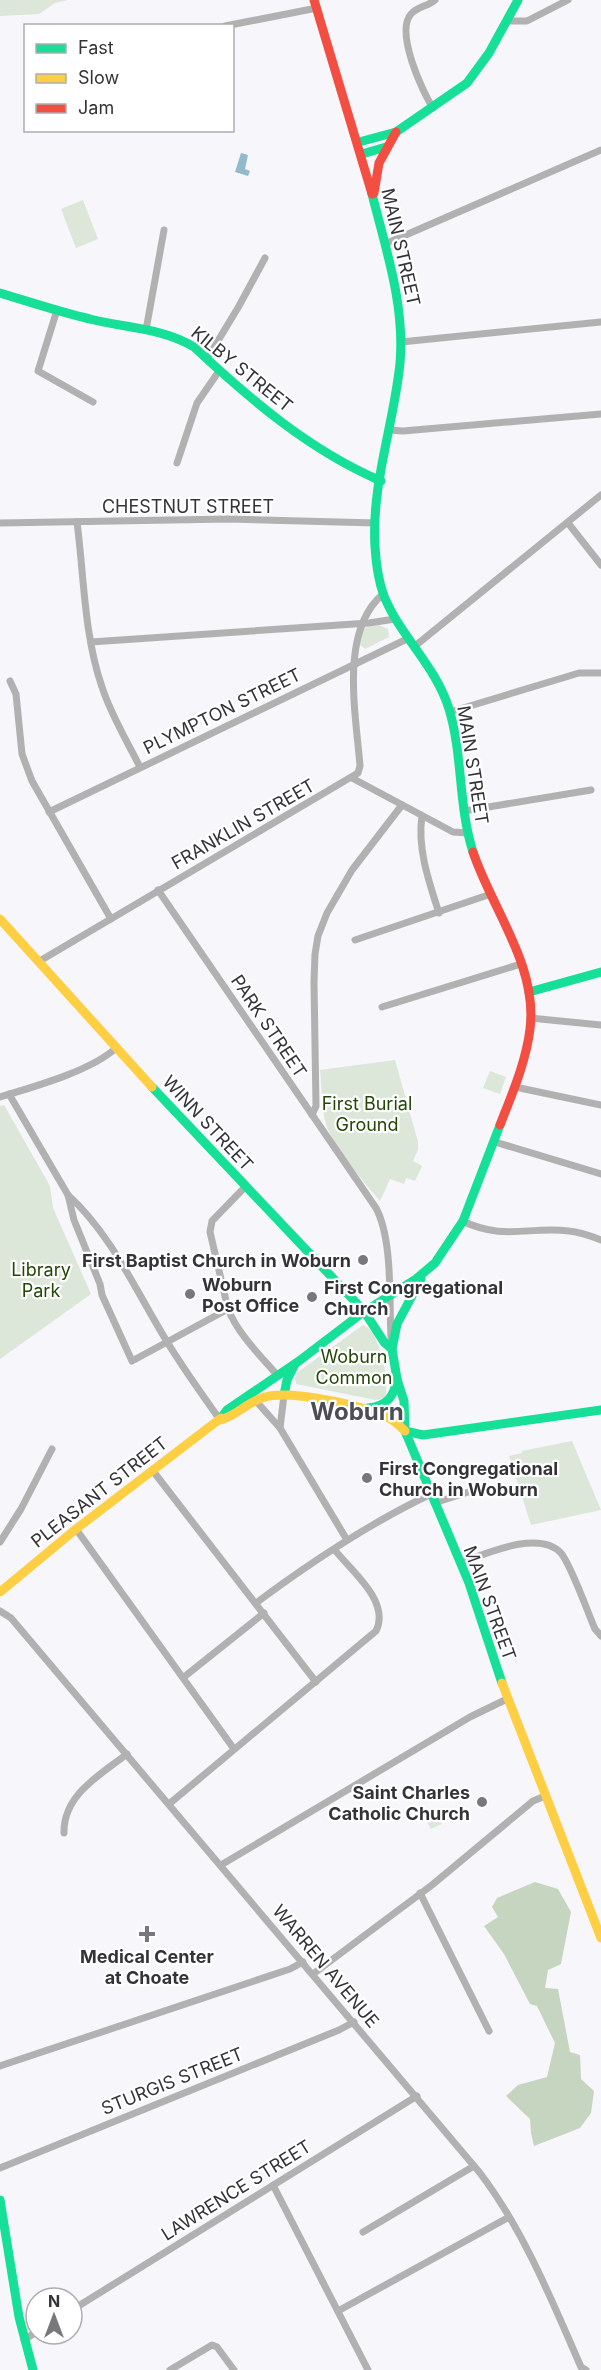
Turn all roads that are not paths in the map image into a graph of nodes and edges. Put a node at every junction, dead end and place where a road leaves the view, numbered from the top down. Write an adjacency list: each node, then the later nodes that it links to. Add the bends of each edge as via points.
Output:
1 (435, 0): 7 (street, via 412,13 407,24 408,47)
2 (518, 0): 5 (main road)
3 (568, 0): 5 (street, via 527,21)
4 (316, 4): 6 (street); 9 (main road, MAIN STREET)
5 (507, 21): 7 (main road, via 472,78)
6 (233, 24)
7 (433, 108): 8 (main road)
8 (396, 132): 9 (main road); 10 (main road)
9 (359, 142): 12 (main road, MAIN STREET)
10 (386, 147): 12 (main road); 13 (main road, via 376,170)
11 (601, 150): 15 (street)
12 (362, 154): 13 (main road, MAIN STREET)
13 (374, 200): 15 (main road, MAIN STREET)
14 (164, 230): 20 (street)
15 (385, 244): 21 (main road, MAIN STREET, via 398,297)
16 (265, 258): 22 (street)
17 (0, 293): 18 (main road, KILBY STREET)
18 (57, 310): 20 (main road, KILBY STREET); 24 (street, via 38,371)
19 (601, 322): 21 (street)
20 (146, 330): 22 (main road, KILBY STREET, via 182,339)
21 (401, 342): 26 (main road, MAIN STREET)
22 (207, 359): 23 (main road, KILBY STREET)
23 (219, 371): 27 (street, via 197,403); 28 (main road, KILBY STREET, via 291,429 353,469)
24 (93, 402)
25 (601, 414): 26 (street)
26 (389, 429): 28 (main road, MAIN STREET)
27 (177, 463)
28 (381, 481): 33 (main road, MAIN STREET)
29 (601, 495): 31 (street, PLYMPTON STREET)
30 (77, 522): 32 (street, CHESTNUT STREET); 33 (street, CHESTNUT STREET, via 229,519); 38 (street)
31 (568, 522): 34 (street); 39 (street, PLYMPTON STREET)
32 (0, 523)
33 (376, 523): 35 (main road, MAIN STREET, via 377,565)
34 (601, 565)
35 (383, 594): 36 (main road, MAIN STREET); 37 (street)
36 (395, 619): 37 (street); 39 (main road, MAIN STREET)
37 (362, 624): 38 (street); 40 (street)
38 (91, 642): 44 (street, via 105,695)
39 (412, 642): 40 (street, PLYMPTON STREET); 43 (main road, MAIN STREET, via 438,682)
40 (355, 664): 44 (street, PLYMPTON STREET); 45 (street, via 360,766)
41 (601, 673): 43 (street, via 579,673)
42 (10, 681): 49 (street, via 16,694 24,760)
43 (450, 712): 48 (main road, MAIN STREET)
44 (140, 767): 49 (street, PLYMPTON STREET)
45 (352, 778): 47 (street); 52 (street, FRANKLIN STREET)
46 (591, 790): 48 (street)
47 (402, 805): 50 (street); 70 (street, via 352,870 320,929 314,958 316,1106)
48 (464, 811): 51 (main road, MAIN STREET)
49 (49, 812): 56 (street)
50 (422, 816): 51 (street, via 453,832); 54 (street, via 424,861)
51 (468, 833): 53 (main road, MAIN STREET)
52 (158, 890): 56 (street, FRANKLIN STREET); 70 (street, PARK STREET)
53 (491, 894): 54 (street); 59 (main road, MAIN STREET)
54 (439, 913): 57 (street)
55 (0, 919): 58 (main road, WINN STREET)
56 (111, 919): 58 (street, FRANKLIN STREET)
57 (355, 940)
58 (38, 962): 65 (main road, WINN STREET)
59 (521, 964): 61 (main road, MAIN STREET); 62 (street)
60 (601, 972): 61 (main road)
61 (529, 992): 63 (main road, MAIN STREET)
62 (382, 1007)
63 (530, 1018): 64 (street); 66 (main road, MAIN STREET)
64 (601, 1025)
65 (116, 1048): 67 (street, via 103,1059); 73 (main road, WINN STREET)
66 (515, 1087): 69 (street); 71 (main road, MAIN STREET)
67 (9, 1094): 68 (street); 74 (street)
68 (0, 1097)
69 (601, 1105)
70 (312, 1115): 78 (street, PARK STREET, via 379,1213 387,1243)
71 (495, 1142): 72 (street); 75 (main road, MAIN STREET)
72 (601, 1174)
73 (246, 1186): 79 (street, via 210,1227); 80 (main road, WINN STREET)
74 (68, 1195): 81 (street, via 109,1244); 81 (street, via 102,1295 132,1361)
75 (462, 1221): 76 (street, via 502,1232 577,1232); 77 (main road, MAIN STREET, via 445,1251)
76 (601, 1240)
77 (422, 1277): 78 (main road, MAIN STREET); 82 (main road, MAIN STREET, via 397,1324)
78 (388, 1297): 80 (main road, MAIN STREET); 82 (street, PARK STREET)
79 (228, 1309): 81 (street); 84 (street, via 238,1329)
80 (364, 1311): 82 (main road, WINN STREET); 83 (main road, PLEASANT STREET)
81 (167, 1342): 90 (street)
82 (392, 1349): 85 (main road, MAIN STREET)
83 (296, 1363): 84 (main road, PLEASANT STREET); 86 (main road)
84 (277, 1375): 90 (main road, PLEASANT STREET, via 226,1410)
85 (397, 1379): 88 (main road, via 388,1403 378,1408); 92 (main road, MAIN STREET, via 406,1409)
86 (285, 1395): 87 (main road, PLEASANT STREET); 88 (main road); 91 (street)
87 (256, 1401): 90 (main road, PLEASANT STREET, via 231,1418); 91 (street)
88 (360, 1408): 92 (main road, via 393,1420)
89 (601, 1410): 92 (main road, via 423,1435)
90 (220, 1420): 94 (main road, PLEASANT STREET)
91 (280, 1428): 98 (street)
92 (405, 1431): 96 (main road, MAIN STREET)
93 (52, 1449): 99 (street)
94 (153, 1471): 97 (main road, PLEASANT STREET); 103 (street)
95 (484, 1487): 96 (street)
96 (432, 1498): 98 (street); 101 (main road, MAIN STREET)
97 (76, 1529): 102 (main road, PLEASANT STREET); 107 (street)
98 (347, 1540): 100 (street)
99 (0, 1542)
100 (334, 1549): 103 (street); 108 (street, via 370,1592 380,1621 370,1638)
101 (460, 1563): 106 (street, via 513,1545 556,1549 564,1557); 109 (main road, MAIN STREET)
102 (0, 1592)
103 (256, 1603): 105 (street)
104 (0, 1611): 111 (street, WARREN AVENUE, via 12,1618)
105 (264, 1613): 107 (street); 108 (street)
106 (601, 1636)
107 (184, 1677): 110 (street)
108 (316, 1682): 110 (street)
109 (507, 1700): 112 (main road, MAIN STREET); 115 (street, via 470,1717)
110 (234, 1749): 113 (street)
111 (127, 1754): 113 (street, WARREN AVENUE); 114 (street, via 75,1797 65,1815)
112 (545, 1796): 116 (street, via 533,1801); 117 (main road, MAIN STREET)
113 (169, 1804): 115 (street, WARREN AVENUE)
114 (64, 1833)
115 (220, 1865): 118 (street, WARREN AVENUE)
116 (420, 1893): 119 (street); 121 (street)
117 (601, 1938)
118 (303, 1962): 119 (street, WARREN AVENUE); 122 (street)
119 (313, 1974): 120 (street, WARREN AVENUE)
120 (354, 2022): 123 (street, WARREN AVENUE); 125 (street, STURGIS STREET)
121 (489, 2031)
122 (0, 2066)
123 (417, 2096): 124 (street, WARREN AVENUE); 126 (street, LAWRENCE STREET)
124 (474, 2166): 128 (street, WARREN AVENUE); 129 (street)
125 (0, 2168)
126 (273, 2185): 130 (street, LAWRENCE STREET); 131 (street)
127 (0, 2200): 132 (main road)
128 (509, 2217): 131 (street); 134 (street, WARREN AVENUE)
129 (363, 2232)
130 (84, 2303)
131 (338, 2311): 138 (street)
132 (24, 2340)
133 (26, 2346): 135 (main road)
134 (584, 2369): 139 (street)
135 (33, 2370)
136 (170, 2370): 137 (street, via 212,2345)
137 (234, 2370)
138 (368, 2370)
139 (573, 2370)

